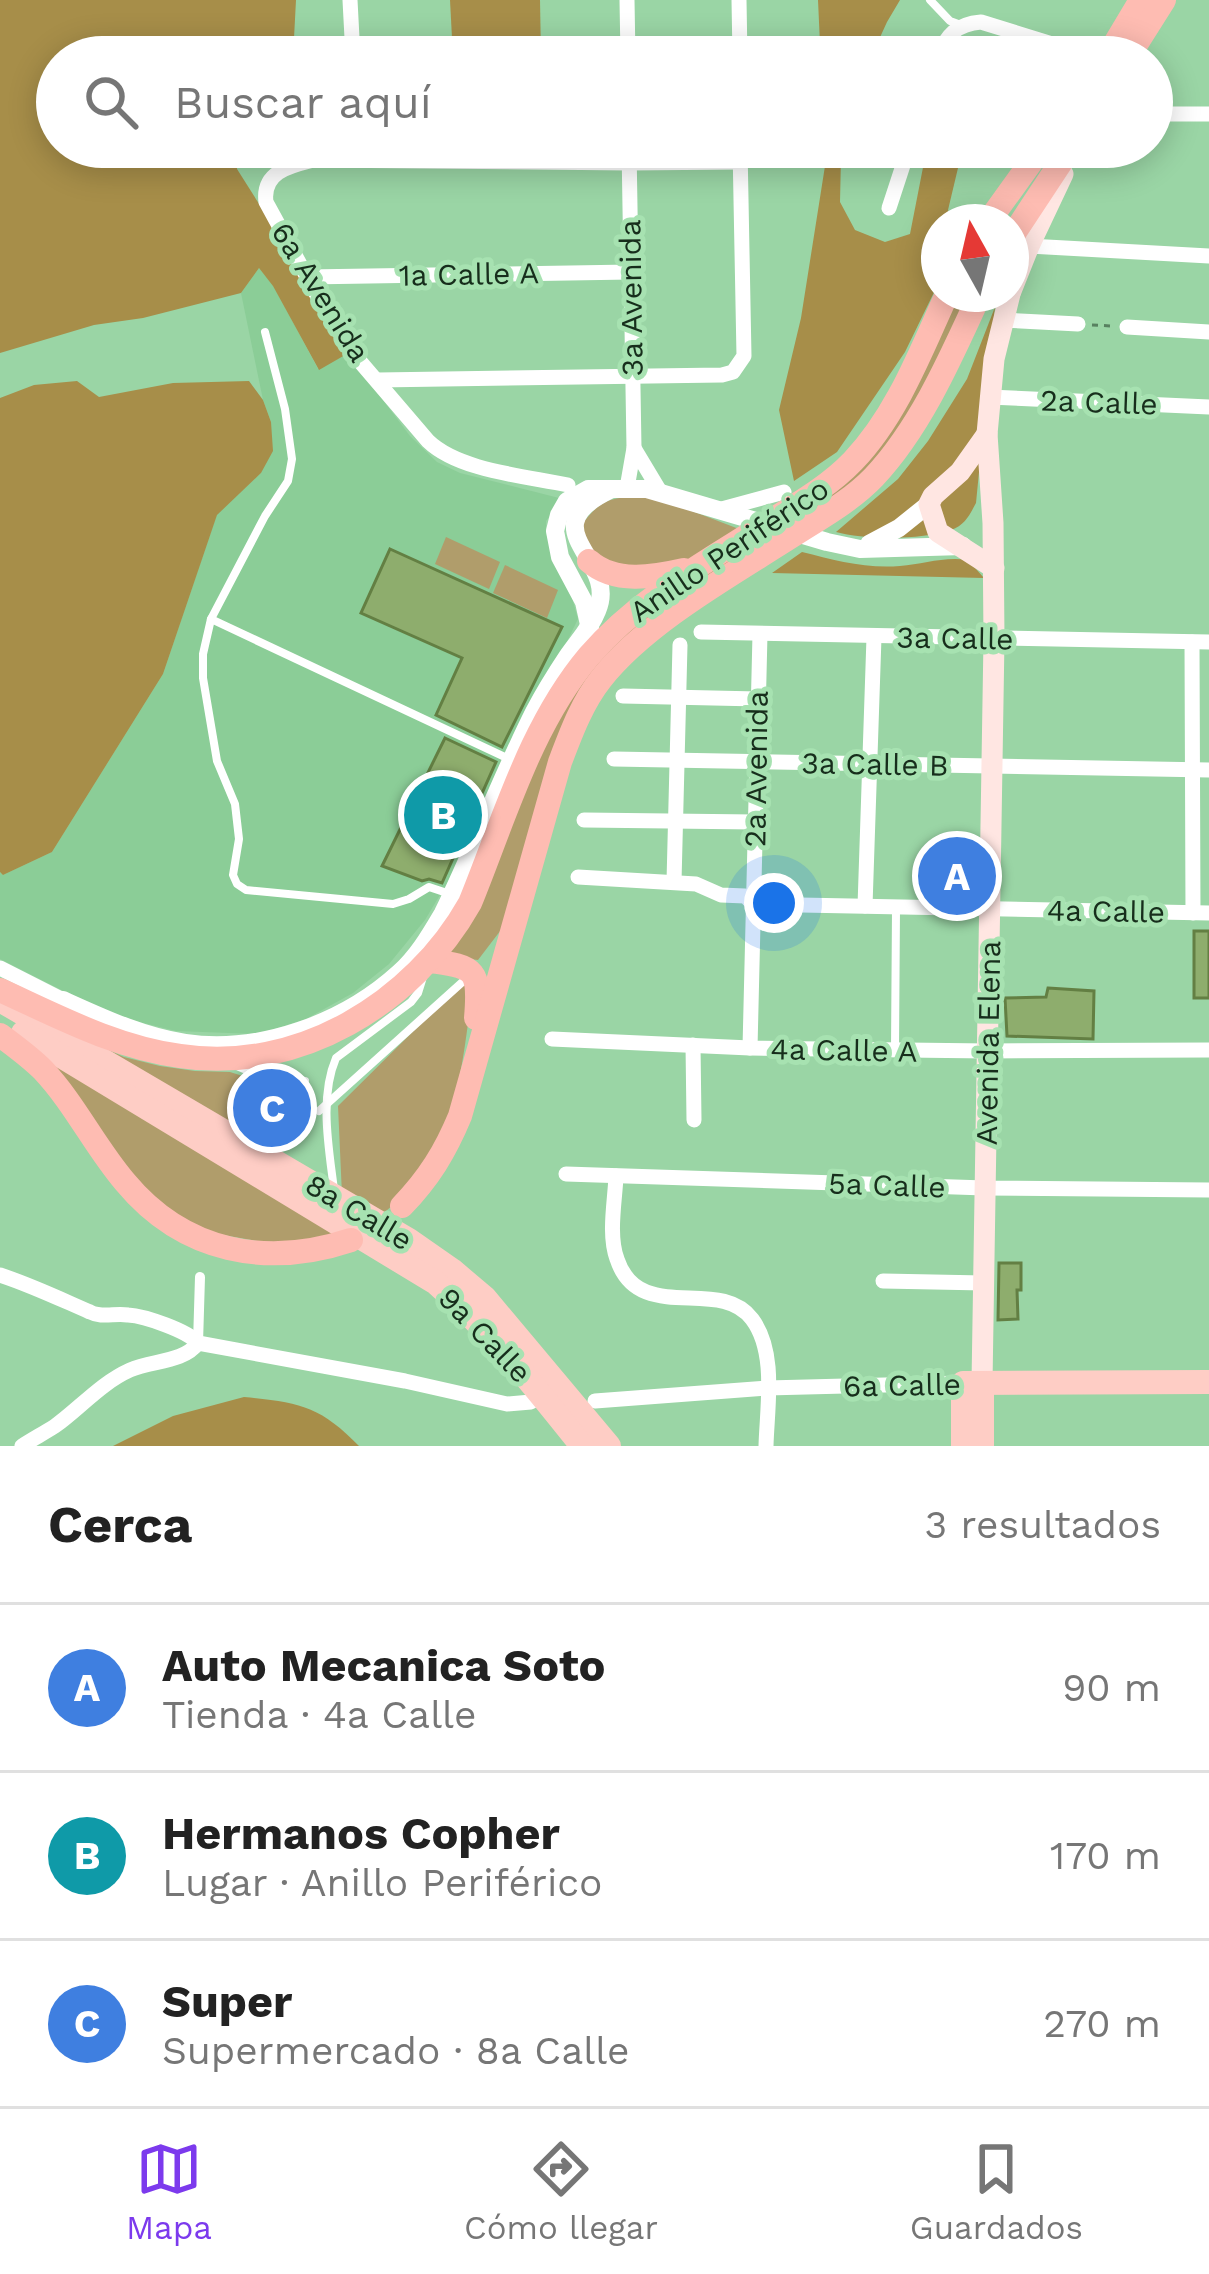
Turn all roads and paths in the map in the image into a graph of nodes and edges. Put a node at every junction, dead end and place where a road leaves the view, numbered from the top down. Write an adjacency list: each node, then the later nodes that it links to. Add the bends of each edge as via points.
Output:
1 (350, 0): 8 (street)
2 (627, 0): 9 (street)
3 (740, 0): 10 (street)
4 (930, 0): 7 (lane)
5 (1141, 0): 13 (highway)
6 (1164, 0): 14 (highway)
7 (961, 26): 11 (street); 12 (street, via 990,24)
8 (352, 36)
9 (628, 36)
10 (740, 36)
11 (948, 36)
12 (1028, 36)
13 (1120, 36)
14 (1141, 36)
15 (1173, 114): 16 (street)
16 (1209, 114)
17 (284, 168): 29 (street, 6a Avenida, via 270,179 266,202)
18 (629, 168): 28 (street, 3a Avenida)
19 (740, 168): 38 (street, via 744,356 722,375)
20 (902, 168): 24 (street)
21 (1027, 168): 23 (highway)
22 (1062, 168): 25 (highway)
23 (1001, 204)
24 (890, 208)
25 (1029, 226)
26 (1029, 243): 27 (street)
27 (1209, 256)
28 (631, 272): 29 (street, 1a Calle A); 38 (street, 3a Avenida)
29 (307, 277): 39 (street, 6a Avenida)
30 (938, 312): 56 (highway, Anillo Periférico, via 880,430 852,462)
31 (972, 312): 87 (highway, Anillo Periférico, via 944,374 874,477 653,629 598,682 560,761)
32 (1005, 312): 33 (main road, Avenida Elena)
33 (1003, 320): 34 (street); 40 (main road, Avenida Elena)
34 (1078, 324): 35 (path)
35 (1127, 327): 37 (street)
36 (265, 332): 58 (lane, via 285,409 288,481)
37 (1209, 332)
38 (633, 378): 39 (street); 43 (street, 3a Avenida)
39 (377, 380): 46 (street, via 440,452)
40 (989, 397): 41 (street, 2a Calle); 42 (main road, Avenida Elena)
41 (1209, 406)
42 (987, 434): 44 (main road); 45 (main road, Avenida Elena)
43 (634, 448): 47 (street, 3a Avenida); 49 (street)
44 (960, 472): 45 (main road); 50 (main road)
45 (991, 478): 52 (main road, Avenida Elena)
46 (568, 485)
47 (618, 489): 49 (street); 55 (street, via 588,501 575,519); 59 (street, via 580,492 556,523 560,557)
48 (784, 491): 51 (street)
49 (662, 493): 51 (street)
50 (929, 504): 53 (main road, via 938,532); 54 (street)
51 (725, 513): 54 (street)
52 (993, 523): 53 (main road); 57 (main road, Avenida Elena)
53 (963, 546): 54 (street); 57 (main road)
54 (860, 549)
55 (589, 561): 56 (highway, via 631,576); 59 (street, via 602,591)
56 (698, 567): 59 (highway, via 643,590); 81 (highway, Anillo Periférico, via 629,616 559,697)
57 (994, 568): 63 (main road, Avenida Elena)
58 (212, 619): 71 (lane); 81 (lane, via 203,678 217,761 235,804 237,884 394,904 429,887)
59 (590, 629): 71 (street, Anillo Periférico, via 556,673)
60 (701, 632): 61 (street, 3a Calle)
61 (760, 634): 62 (street, 3a Calle); 68 (street, 2a Avenida)
62 (874, 637): 63 (street, 3a Calle); 73 (street)
63 (994, 639): 64 (street, 3a Calle); 74 (main road, Avenida Elena)
64 (1201, 642): 75 (street)
65 (680, 645): 67 (street)
66 (622, 696): 67 (street)
67 (679, 697): 68 (street); 70 (street)
68 (758, 699): 72 (street, 2a Avenida)
69 (614, 758): 70 (street, 3a Calle B)
70 (677, 759): 72 (street, 3a Calle B); 77 (street)
71 (512, 761): 81 (street, Anillo Periférico)
72 (756, 761): 73 (street, 3a Calle B); 78 (street, 2a Avenida)
73 (869, 764): 74 (street, 3a Calle B); 83 (street)
74 (992, 766): 75 (street, 3a Calle B); 85 (main road, Avenida Elena)
75 (1201, 769): 86 (street)
76 (584, 820): 77 (street)
77 (675, 821): 78 (street); 80 (street)
78 (755, 822): 82 (street, 2a Avenida)
79 (578, 877): 80 (street, 4a Calle)
80 (674, 882): 82 (street, 4a Calle)
81 (461, 899): 88 (highway, Anillo Periférico, via 446,942); 93 (street, Anillo Periférico, via 398,974 352,1007 287,1034 230,1045 183,1042)
82 (753, 904): 83 (street, 4a Calle); 99 (street, 2a Avenida)
83 (866, 906): 84 (street, 4a Calle)
84 (896, 907): 85 (street, 4a Calle); 100 (lane)
85 (990, 910): 86 (street, 4a Calle); 96 (main road, Avenida Elena)
86 (1201, 913)
87 (513, 926): 90 (highway); 103 (highway, Anillo Periférico)
88 (428, 963): 90 (highway); 102 (highway, Anillo Periférico, via 333,1032); 105 (lane, via 410,1002 336,1058 325,1080)
89 (0, 968): 93 (street, Anillo Periférico)
90 (473, 972): 103 (highway, via 479,983); 105 (lane)
91 (0, 990): 93 (highway, Anillo Periférico)
92 (0, 1000): 109 (main road, 8a Calle)
93 (58, 1007): 102 (highway, Anillo Periférico, via 122,1043)
94 (0, 1020): 125 (main road, 9a Calle, via 436,1283)
95 (0, 1035): 116 (highway, via 44,1071 125,1183 170,1224 258,1254)
96 (982, 1037): 100 (street, 4a Calle A, via 957,1048); 101 (street, 4a Calle A); 112 (main road, Avenida Elena)
97 (552, 1039): 98 (street, 4a Calle A)
98 (693, 1045): 99 (street, 4a Calle A); 107 (street)
99 (750, 1048): 100 (street, 4a Calle A)
100 (896, 1050)
101 (1209, 1050)
102 (217, 1058): 104 (lane)
103 (472, 1072): 115 (highway, Anillo Periférico, via 446,1150)
104 (305, 1081)
105 (328, 1102): 106 (lane); 114 (lane)
106 (319, 1111)
107 (694, 1120)
108 (304, 1124): 109 (lane, via 275,1136)
109 (227, 1133): 114 (main road, 8a Calle)
110 (566, 1174): 111 (street, 5a Calle)
111 (616, 1175): 112 (street, 5a Calle); 124 (street, via 616,1257 625,1276 658,1297 714,1299 750,1316 767,1357)
112 (985, 1188): 113 (street, 5a Calle); 120 (main road, Avenida Elena)
113 (1209, 1190)
114 (334, 1197): 129 (main road, 8a Calle, via 485,1298)
115 (402, 1206)
116 (351, 1240)
117 (0, 1275): 121 (street, via 94,1316 142,1318)
118 (200, 1277): 121 (street)
119 (883, 1280): 120 (street)
120 (984, 1283): 123 (main road, Avenida Elena)
121 (198, 1343): 125 (street, via 507,1404); 127 (street, via 180,1357 126,1371)
122 (1209, 1382): 123 (main road, 6a Calle)
123 (973, 1383): 124 (street, 6a Calle); 131 (main road, Avenida Elena); 132 (main road, Avenida Elena)
124 (767, 1388): 126 (street, 6a Calle); 130 (street)
125 (541, 1394): 128 (main road, 9a Calle)
126 (595, 1401)
127 (22, 1446)
128 (582, 1446)
129 (609, 1446)
130 (766, 1446)
131 (963, 1446)
132 (982, 1446)

